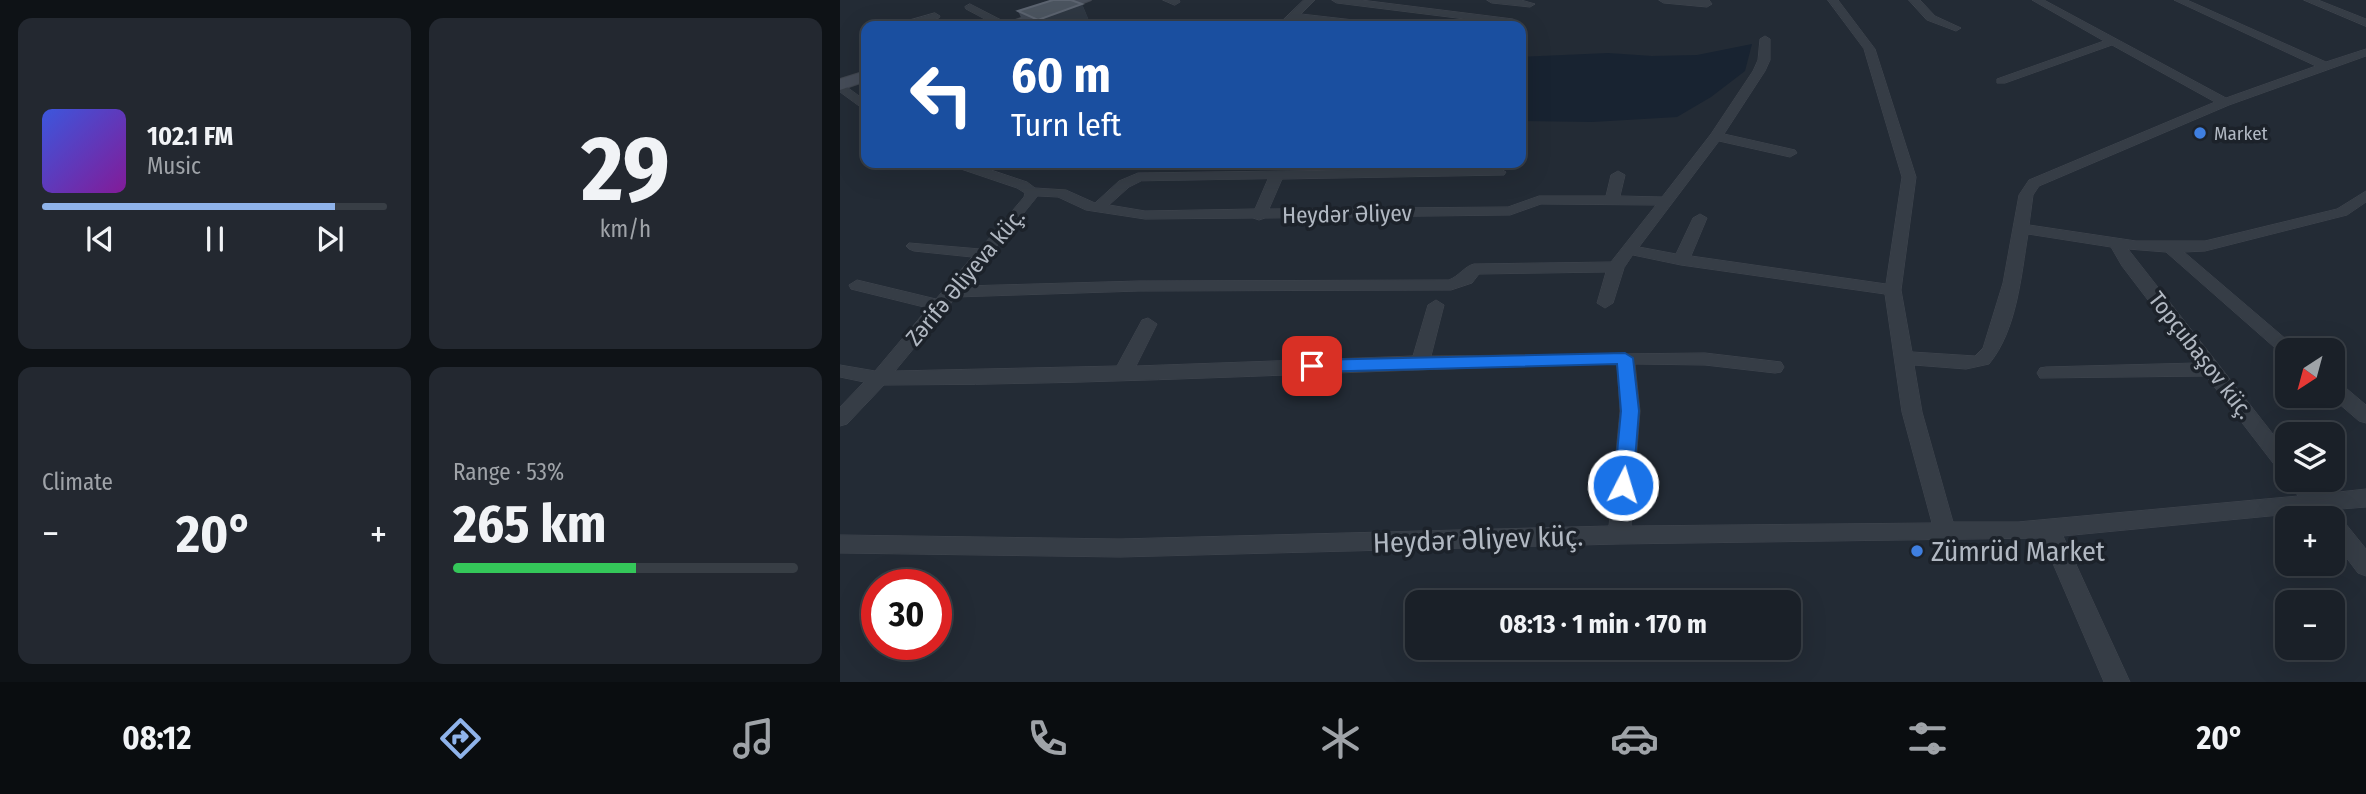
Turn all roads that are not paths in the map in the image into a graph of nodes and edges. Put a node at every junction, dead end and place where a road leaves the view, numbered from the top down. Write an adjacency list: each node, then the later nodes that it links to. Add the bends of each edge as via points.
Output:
1 (1084, 0): 18 (main road)
2 (1310, 0): 15 (street)
3 (1337, 0): 21 (street)
4 (1492, 0): 12 (street)
5 (1664, 0): 6 (street, via 1707,4)
6 (1703, 0)
7 (1833, 0): 58 (street, via 1869,49 1909,177)
8 (1914, 0): 24 (street, via 1931,18)
9 (2037, 0): 26 (street)
10 (2179, 0): 28 (street)
11 (2309, 0): 23 (street)
12 (1532, 2): 22 (street)
13 (970, 6): 17 (street)
14 (934, 16): 16 (street)
15 (1293, 16): 19 (street); 20 (street)
16 (910, 21)
17 (996, 21)
18 (1026, 21)
19 (1288, 21)
20 (1336, 21)
21 (1489, 21)
22 (1514, 21)
23 (2366, 23)
24 (1956, 28)
25 (1765, 40): 34 (street, via 1759,71)
26 (2111, 41): 30 (street); 33 (street)
27 (2366, 52): 28 (street)
28 (2325, 66): 33 (street)
29 (861, 77): 31 (main road)
30 (2001, 81)
31 (842, 82): 32 (street)
32 (861, 102)
33 (2225, 102): 49 (street, via 2034,183 2026,195)
34 (1716, 136): 35 (street); 45 (street)
35 (1790, 153)
36 (980, 168): 42 (street, Zərifə Əliyeva küç.)
37 (1155, 168): 41 (street)
38 (1499, 172): 39 (street)
39 (1277, 175): 41 (street); 47 (street)
40 (1618, 175): 44 (street)
41 (1138, 177): 46 (street)
42 (1032, 192): 46 (street, Heydər Əliyev, via 1061,193); 54 (street, Zərifə Əliyeva küç., via 1026,207)
43 (2366, 195): 52 (street, via 2342,212 2205,246)
44 (1612, 200): 45 (street, Heydər Əliyev); 47 (street, Heydər Əliyev, via 1539,200 1510,211)
45 (1665, 201): 53 (street)
46 (1097, 208): 47 (street, Heydər Əliyev, via 1145,215)
47 (1259, 216)
48 (1700, 218): 55 (street)
49 (2021, 228): 50 (street); 65 (street, via 2006,306 1984,359)
50 (2116, 242): 52 (street); 69 (street, Topçubaşov küç.)
51 (914, 246): 54 (street)
52 (2169, 247): 64 (street)
53 (1628, 249): 55 (street); 56 (street)
54 (986, 254): 59 (street, Zərifə Əliyeva küç.)
55 (1681, 260): 58 (street)
56 (1616, 267): 59 (street, via 1474,270 1451,285); 60 (street)
57 (857, 285): 62 (street)
58 (1894, 290): 65 (street)
59 (953, 292): 62 (street, Zərifə Əliyeva küç.)
60 (1605, 303)
61 (1436, 305): 67 (street)
62 (941, 306): 73 (street, Zərifə Əliyeva küç.)
63 (1148, 324): 71 (street)
64 (2275, 339)
65 (1902, 357): 84 (street)
66 (1625, 358): 67 (street); 68 (street, via 1705,359); 85 (street, via 1630,411)
67 (1420, 362): 71 (street)
68 (1775, 367)
69 (2212, 369): 72 (street); 77 (street, Topçubaşov küç.)
70 (840, 371): 73 (street)
71 (1123, 373): 73 (street)
72 (2046, 373)
73 (879, 378): 76 (street, Zərifə Əliyeva küç.)
74 (2345, 398): 75 (street)
75 (2366, 415)
76 (840, 419)
77 (2275, 450)
78 (2308, 492): 80 (street)
79 (2366, 498): 81 (street, Heydər Əliyev küç.)
80 (2319, 506)
81 (2337, 506)
82 (2275, 513): 83 (street, Heydər Əliyev küç.)
83 (2049, 529): 84 (street, Heydər Əliyev küç.); 89 (street)
84 (1945, 532): 85 (street, Heydər Əliyev küç.)
85 (1619, 535): 87 (street, Heydər Əliyev küç., via 1120,548)
86 (2345, 539): 88 (street)
87 (840, 544)
88 (2366, 566)
89 (2118, 682)

